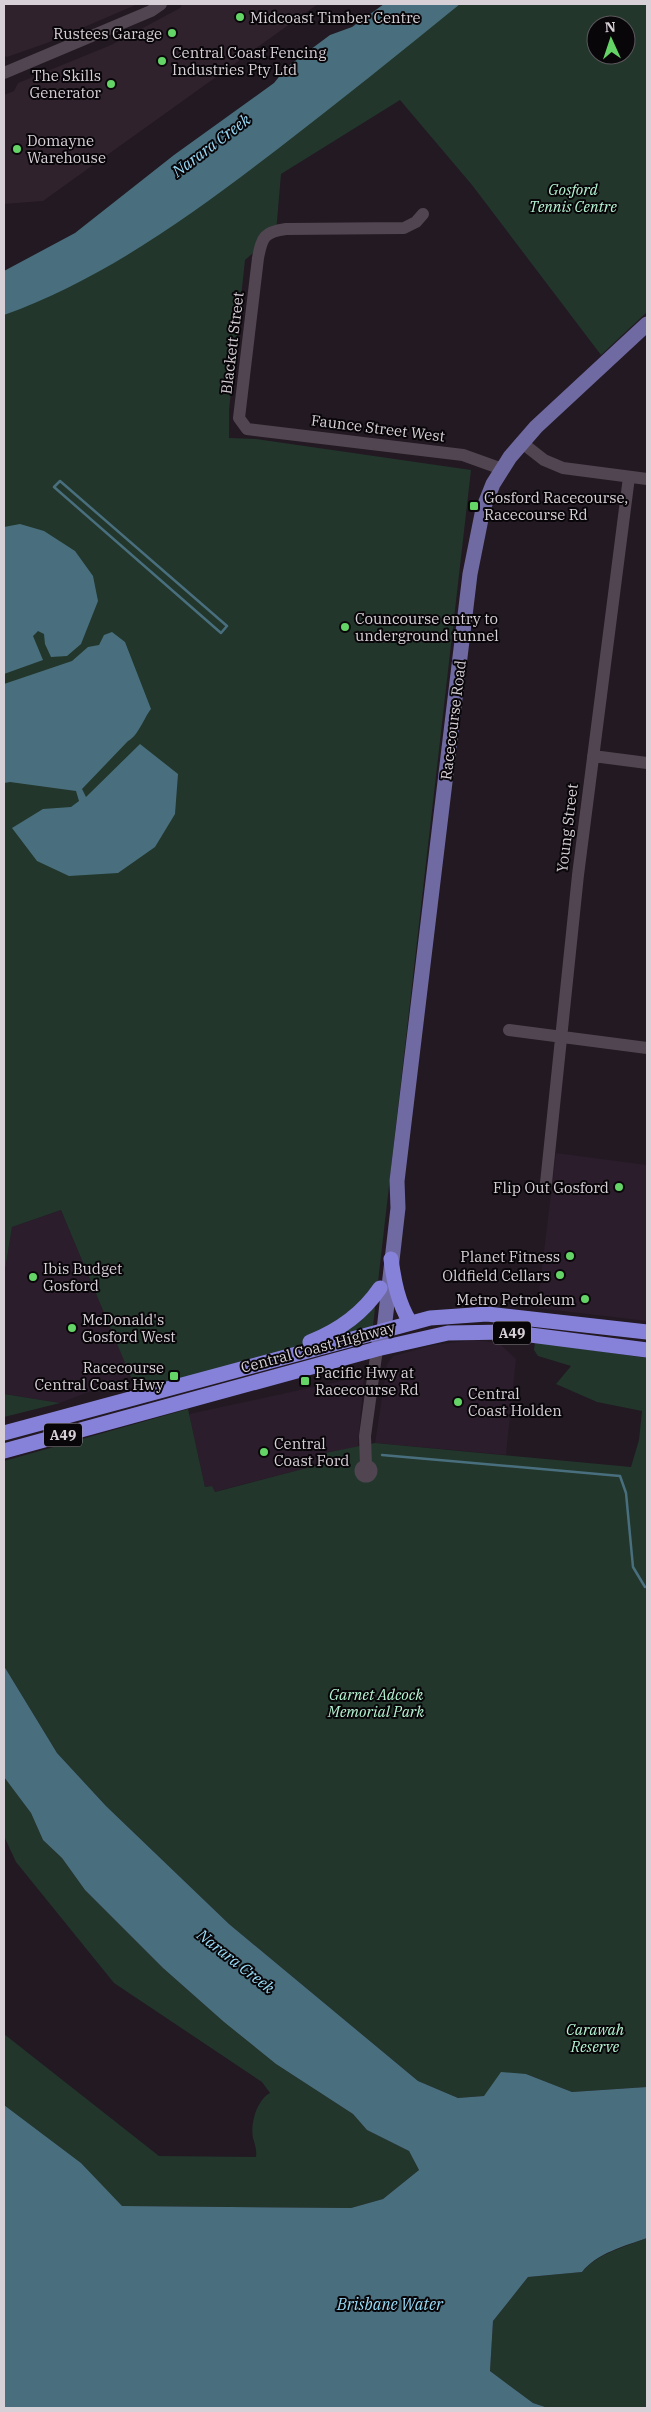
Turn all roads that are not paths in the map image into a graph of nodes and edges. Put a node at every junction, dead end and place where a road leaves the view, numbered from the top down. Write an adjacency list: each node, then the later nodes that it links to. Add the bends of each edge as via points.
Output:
1 (160, 4): 2 (street, via 151,11)
2 (4, 74)
3 (423, 214): 5 (street, Blackett Street, via 404,228 275,230 265,236 258,258 239,418)
4 (647, 324): 6 (main road, Racecourse Road)
5 (247, 428): 7 (street, Faunce Street West, via 462,455)
6 (521, 442): 7 (main road, Racecourse Road); 8 (street, via 550,464)
7 (502, 468): 15 (main road, Racecourse Road, via 483,509 475,542)
8 (629, 477): 9 (street); 10 (street, Young Street)
9 (647, 479)
10 (593, 756): 11 (street); 13 (street, Young Street)
11 (647, 763)
12 (509, 1030): 13 (street)
13 (560, 1036): 14 (street); 16 (street, Young Street)
14 (647, 1048)
15 (397, 1181): 17 (main road, Racecourse Road, via 398,1208); 18 (main road, Racecourse Road, via 389,1208)
16 (546, 1183)
17 (391, 1259): 19 (highway, via 393,1278); 20 (main road, Racecourse Road)
18 (380, 1288): 20 (main road, Racecourse Road); 24 (highway, via 357,1315 321,1338)
19 (410, 1322): 20 (highway, Central Coast Highway / A49); 21 (highway, Central Coast Highway / A49, via 448,1315 487,1314)
20 (379, 1331): 22 (main road, Racecourse Road); 24 (highway, Central Coast Highway / A49)
21 (647, 1332)
22 (377, 1349): 23 (highway, Central Coast Highway / A49, via 434,1335 484,1331); 26 (highway, Central Coast Highway / A49); 27 (street, via 365,1436)
23 (647, 1350)
24 (228, 1372): 25 (highway, Central Coast Highway / A49)
25 (4, 1432)
26 (4, 1451)
27 (366, 1466)

